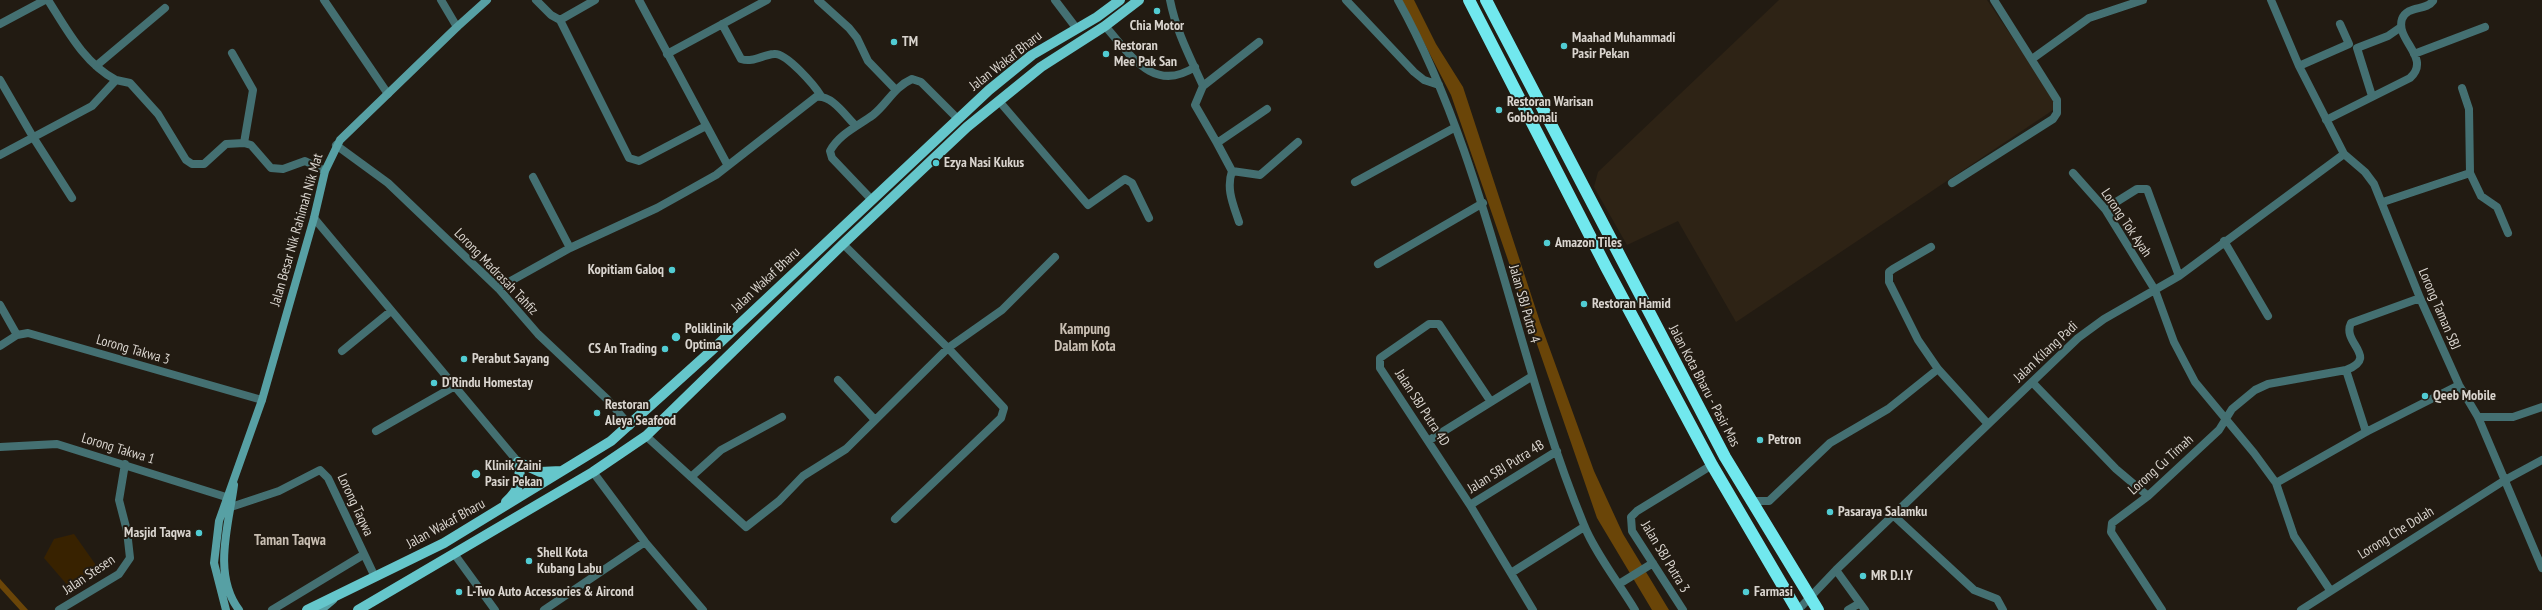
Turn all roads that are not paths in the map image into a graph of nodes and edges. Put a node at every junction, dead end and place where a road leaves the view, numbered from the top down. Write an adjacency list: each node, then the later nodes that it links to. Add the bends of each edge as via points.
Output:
1 (44, 0): 25 (street)
2 (48, 0): 38 (street, via 76,45)
3 (324, 0): 47 (street)
4 (441, 0): 29 (street)
5 (487, 0): 29 (street, Jalan Besar Nik Rahimah Nik Mat)
6 (536, 0): 24 (street)
7 (595, 0): 24 (street)
8 (638, 0): 35 (street)
9 (767, 0): 26 (street)
10 (818, 0): 46 (street, via 849,28 868,61)
11 (1055, 0): 32 (street)
12 (1120, 0): 32 (main road, Jalan Wakaf Bharu)
13 (1139, 0): 28 (main road, Jalan Wakaf Bharu)
14 (1170, 0): 40 (street, via 1174,22)
15 (1346, 0): 43 (street, via 1414,72 1424,80)
16 (1398, 0): 43 (street, Jalan SBJ Putra 4, via 1418,36)
17 (1469, 0): 123 (highway, via 1606,267)
18 (1486, 0): 132 (highway, Jalan Kota Bharu - Pasir Mas, via 1725,457)
19 (1994, 0): 37 (street)
20 (2140, 0): 37 (street, via 2089,18)
21 (2271, 0): 39 (street)
22 (2433, 1): 30 (street, via 2408,12 2402,19)
23 (165, 8): 38 (street)
24 (560, 20): 55 (street, via 629,158 639,161)
25 (0, 24)
26 (722, 24): 35 (street); 48 (street, via 741,59 748,61 776,53 784,56)
27 (2340, 24): 39 (street, via 2349,44)
28 (1105, 26): 40 (street, via 1148,72 1172,77); 50 (main road, Jalan Wakaf Bharu, via 1041,67)
29 (457, 27): 47 (street, Jalan Besar Nik Rahimah Nik Mat)
30 (2401, 27): 36 (street); 49 (street, via 2388,36 2357,48)
31 (2485, 27): 36 (street)
32 (1077, 28): 52 (main road, Jalan Wakaf Bharu, via 1032,55)
33 (1259, 42): 44 (street)
34 (232, 53): 58 (street, via 253,90)
35 (667, 54): 55 (street)
36 (2414, 54): 49 (street, via 2418,66 2416,73)
37 (2032, 59): 71 (street, via 2057,100 2057,113 2052,119)
38 (96, 66): 42 (street)
39 (2299, 66): 53 (street)
40 (1195, 67): 44 (street)
41 (0, 80): 57 (street)
42 (116, 80): 57 (street, via 92,106); 58 (street, via 130,83 158,114 186,160 192,164 204,164 226,144)
43 (1439, 85): 56 (street, Jalan SBJ Putra 4)
44 (1203, 86): 60 (street, via 1195,106)
45 (2462, 88): 68 (street, via 2469,109)
46 (896, 90): 52 (street, via 908,81 917,80); 54 (street, via 874,114)
47 (388, 94): 61 (street, Jalan Besar Nik Rahimah Nik Mat)
48 (821, 96): 54 (street, via 834,104); 64 (street, via 812,100)
49 (2372, 96): 53 (street)
50 (999, 101): 78 (street, via 1088,205 1125,179 1132,183); 82 (main road, Jalan Wakaf Bharu)
51 (1267, 109): 60 (street)
52 (957, 118): 73 (main road, Jalan Wakaf Bharu)
53 (2326, 120): 62 (street)
54 (855, 125): 73 (street, via 834,145 830,155)
55 (706, 126): 64 (street)
56 (1454, 128): 70 (street); 75 (street, Jalan SBJ Putra 4)
57 (33, 137): 63 (street); 72 (street)
58 (244, 142): 65 (street, via 251,145 271,168 285,169 305,161)
59 (1298, 142): 66 (street, via 1260,174)
60 (1217, 143): 66 (street)
61 (336, 145): 65 (street, Jalan Besar Nik Rahimah Nik Mat); 88 (street, Lorong Madrasah Tahfiz, via 388,183)
62 (2344, 154): 74 (street, Lorong Taman SBJ, via 2365,172); 81 (street, Jalan Kilang Padi)
63 (0, 155)
64 (727, 164): 84 (street, via 716,175 657,208)
65 (325, 171): 77 (street, Jalan Besar Nik Rahimah Nik Mat)
66 (1232, 171): 79 (street, via 1228,182 1229,192)
67 (2073, 173): 76 (street, Lorong Tok Ayah)
68 (2470, 173): 74 (street); 80 (street, via 2481,196 2497,207)
69 (533, 177): 84 (street)
70 (1354, 182)
71 (1952, 183)
72 (72, 198)
73 (872, 200): 113 (main road, Jalan Wakaf Bharu)
74 (2383, 202): 90 (street, Lorong Taman SBJ)
75 (1483, 203): 86 (street); 100 (street, Jalan SBJ Putra 4)
76 (2105, 209): 87 (street, via 2136,189 2148,189); 89 (street, Lorong Tok Ayah)
77 (314, 218): 92 (street); 105 (street, Jalan Besar Nik Rahimah Nik Mat)
78 (1149, 218)
79 (1239, 222)
80 (2508, 233)
81 (2224, 241): 87 (street, Jalan Kilang Padi); 93 (street)
82 (843, 244): 96 (street); 116 (main road, Jalan Wakaf Bharu)
83 (1931, 247): 98 (street, via 1893,269 1888,277 1906,319)
84 (570, 248): 88 (street)
85 (1055, 257): 96 (street, via 1002,310)
86 (1378, 264)
87 (2179, 276): 89 (street, Jalan Kilang Padi)
88 (498, 288): 113 (street, Lorong Madrasah Tahfiz, via 538,334 608,400)
89 (2155, 290): 102 (street, Jalan Kilang Padi, via 2104,319 2078,338); 110 (street, via 2183,363 2195,382)
90 (2420, 298): 99 (street, via 2351,323 2349,332 2360,360 2357,366); 103 (street, Lorong Taman SBJ)
91 (0, 305): 94 (street)
92 (391, 311): 97 (street); 104 (street)
93 (2268, 316)
94 (16, 335): 95 (street); 105 (street, Lorong Takwa 3, via 28,334)
95 (0, 346)
96 (948, 348): 111 (street); 137 (street, via 1004,408 1004,413)
97 (342, 350)
98 (1938, 370): 112 (street); 132 (street, via 1888,409 1830,443 1769,501)
99 (2346, 370): 110 (street, Lorong Cu Timah, via 2268,384 2240,400); 115 (street)
100 (1531, 377): 106 (street); 119 (street, Jalan SBJ Putra 4)
101 (838, 380): 111 (street)
102 (2032, 382): 112 (street, Jalan Kilang Padi); 130 (street, via 2116,470)
103 (2459, 385): 109 (street, Lorong Taman SBJ); 115 (street)
104 (455, 386): 114 (street); 121 (street)
105 (262, 400): 126 (street, Jalan Besar Nik Rahimah Nik Mat)
106 (1491, 402): 117 (street); 117 (street, Jalan SBJ Putra 4D, via 1443,327 1434,323 1429,324 1383,354 1379,363)
107 (2542, 407): 109 (street, via 2513,417)
108 (782, 417): 127 (street, via 721,450)
109 (2478, 417): 128 (street, Lorong Taman SBJ)
110 (2226, 419): 129 (street); 130 (street, Lorong Cu Timah, via 2219,430)
111 (875, 420): 127 (street, via 846,449 803,476 779,501 746,528)
112 (1988, 424): 136 (street, Jalan Kilang Padi)
113 (630, 426): 124 (main road, Jalan Wakaf Bharu)
114 (376, 431)
115 (2366, 432): 129 (street)
116 (646, 436): 125 (main road, Jalan Wakaf Bharu); 127 (street)
117 (1428, 441): 133 (street, Jalan SBJ Putra 4D)
118 (0, 447): 122 (street, Lorong Takwa 1, via 57,444)
119 (1557, 451): 133 (street, Jalan SBJ Putra 4B); 138 (street, Jalan SBJ Putra 4)
120 (2542, 460): 128 (street, Lorong Che Dolah)
121 (518, 462): 124 (main road, via 540,472); 135 (main road, via 522,477 520,485)
122 (125, 464): 131 (street, Lorong Takwa 1); 152 (street, Jalan Stesen, via 118,500 127,530 130,558 119,574)
123 (1712, 465): 142 (street, Jalan SBJ Putra 3, via 1631,517 1632,530); 165 (highway)
124 (564, 471): 135 (main road, Jalan Wakaf Bharu)
125 (593, 472): 139 (street); 141 (main road, Jalan Wakaf Bharu)
126 (235, 476): 131 (street, Jalan Besar Nik Rahimah Nik Mat); 134 (street, Jalan Besar Nik Rahimah Nik Mat)
127 (691, 477)
128 (2505, 480): 143 (street, Lorong Taman SBJ); 148 (street, Lorong Che Dolah)
129 (2276, 483): 148 (street, via 2294,536)
130 (2148, 496): 169 (street, Lorong Cu Timah, via 2110,527)
131 (226, 497): 153 (street, Jalan Besar Nik Rahimah Nik Mat, via 219,521 214,563)
132 (1752, 501): 150 (highway, Jalan Kota Bharu - Pasir Mas)
133 (1470, 506): 145 (street, Jalan SBJ Putra 4D)
134 (231, 507): 140 (street, Lorong Taqwa, via 279,491 320,470 328,478); 154 (street, Jalan Besar Nik Rahimah Nik Mat, via 224,540 224,560 227,578)
135 (495, 514): 146 (main road, Jalan Wakaf Bharu)
136 (1893, 515): 144 (street, Jalan Kilang Padi); 168 (street, via 1974,590 1997,599)
137 (895, 519)
138 (1584, 527): 145 (street); 147 (street, Jalan SBJ Putra 4)
139 (645, 542): 160 (street); 161 (street)
140 (363, 555): 146 (street, Lorong Taqwa); 155 (street)
141 (455, 555): 158 (main road, Jalan Wakaf Bharu); 159 (street)
142 (1650, 564): 147 (street); 164 (street, Jalan SBJ Putra 3)
143 (2542, 568)
144 (1836, 570): 150 (street, Jalan Kilang Padi); 151 (street)
145 (1511, 573): 162 (street, Jalan SBJ Putra 4D)
146 (375, 577): 149 (main road, Jalan Wakaf Bharu)
147 (1621, 582): 163 (street, Jalan SBJ Putra 4)
148 (2330, 590): 170 (street, Lorong Che Dolah)
149 (338, 595): 156 (main road, Jalan Wakaf Bharu); 157 (street)
150 (1811, 597): 165 (street, Jalan Kilang Padi); 166 (highway, Jalan Kota Bharu - Pasir Mas)
151 (1862, 607): 167 (street)
152 (59, 610)
153 (226, 610)
154 (239, 610)
155 (272, 610)
156 (307, 610)
157 (321, 610)
158 (358, 610)
159 (495, 610)
160 (544, 610)
161 (703, 610)
162 (1533, 610)
163 (1635, 610)
164 (1683, 610)
165 (1798, 610)
166 (1818, 610)
167 (1848, 610)
168 (2003, 610)
169 (2162, 610)
170 (2301, 610)

